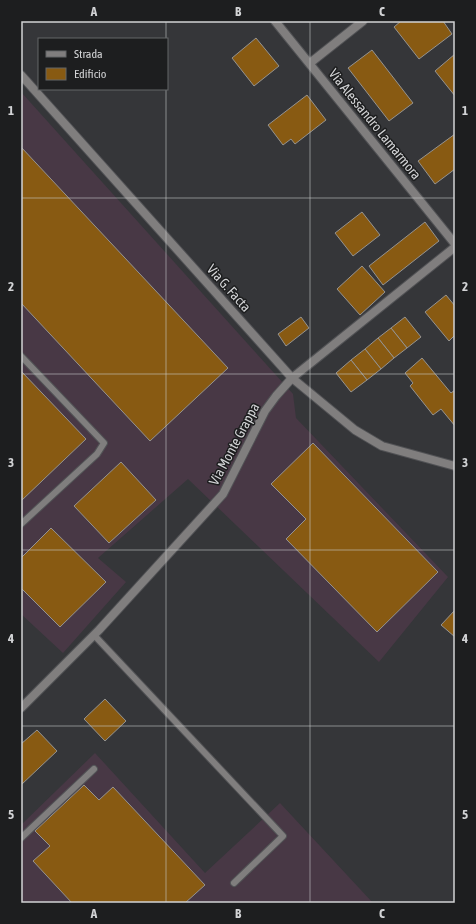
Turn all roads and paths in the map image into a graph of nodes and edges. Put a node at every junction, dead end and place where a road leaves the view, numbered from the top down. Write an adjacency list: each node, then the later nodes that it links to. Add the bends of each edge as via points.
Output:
1 (275, 21): 3 (street, Via Alessandro Lamarmora)
2 (363, 21): 3 (street)
3 (310, 63): 5 (street, Via Alessandro Lamarmora)
4 (21, 75): 7 (street, Via G. Facta)
5 (455, 246): 7 (street, Via Monte Grappa)
6 (21, 356): 9 (lane, via 104,442 97,454)
7 (292, 378): 8 (street, Via G. Facta, via 355,430 382,446); 10 (street, Via Monte Grappa, via 265,411 223,494)
8 (455, 466)
9 (21, 524)
10 (94, 635): 11 (street, Via Monte Grappa); 14 (lane, via 283,836)
11 (21, 708)
12 (94, 769): 13 (lane)
13 (21, 838)
14 (234, 883)

